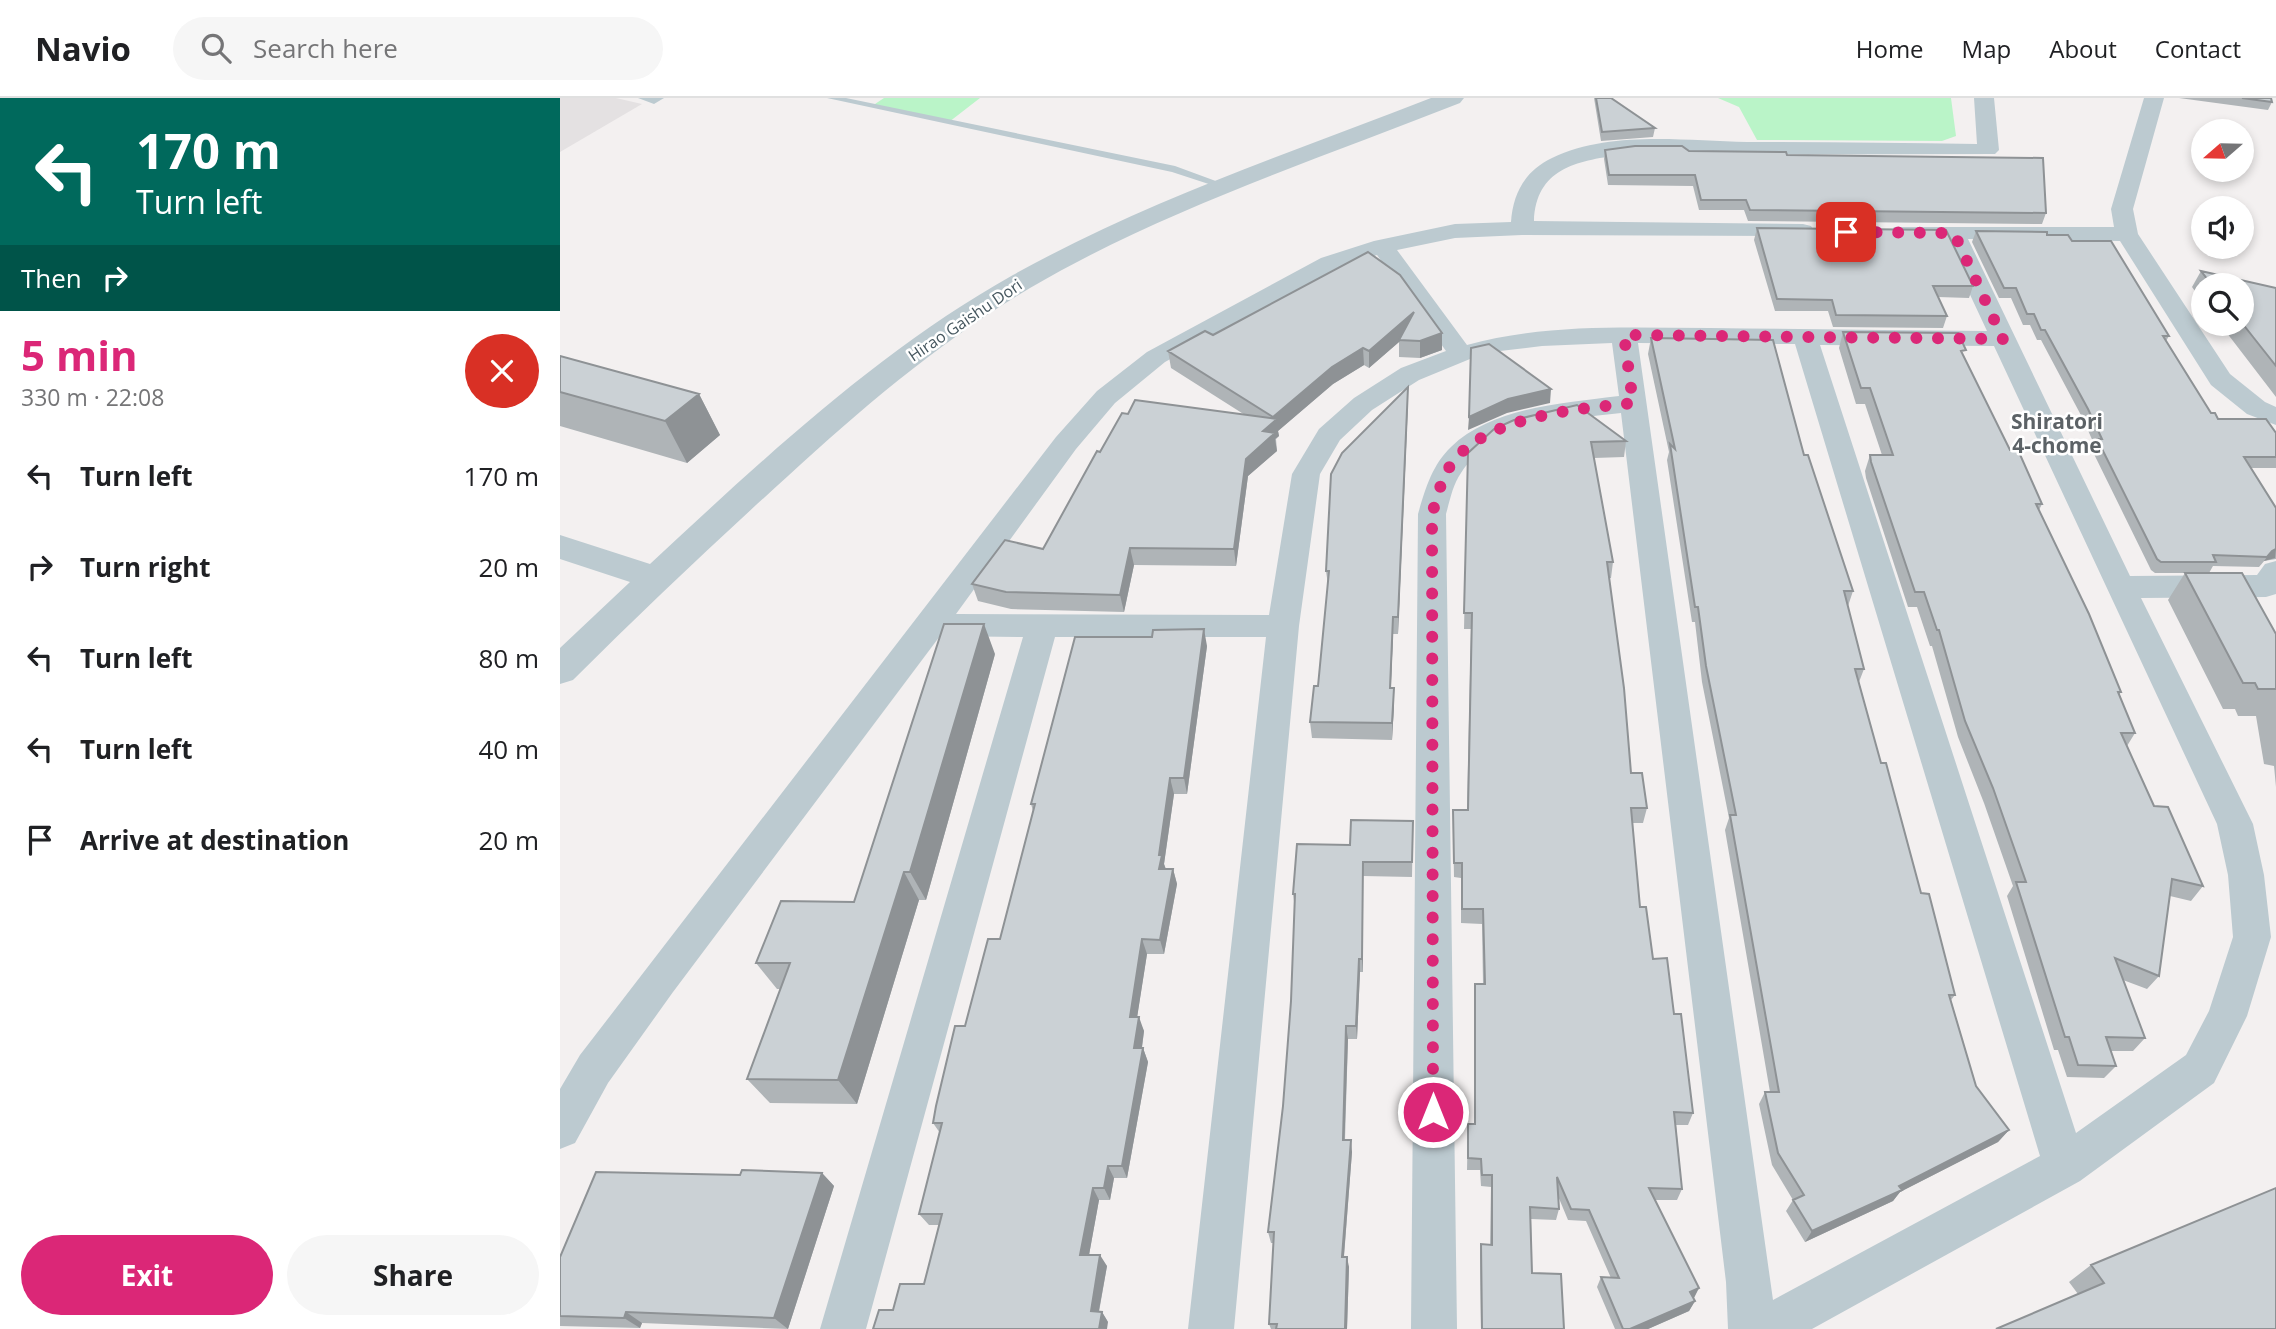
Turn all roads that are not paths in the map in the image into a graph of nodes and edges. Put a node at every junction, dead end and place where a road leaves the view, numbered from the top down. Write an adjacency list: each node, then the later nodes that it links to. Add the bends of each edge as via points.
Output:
1 (643, 98): 2 (lane)
2 (659, 98)
3 (832, 98): 7 (lane, via 1175,169)
4 (1452, 98): 7 (street, Hirao Gaishu Dori)
5 (1984, 98): 8 (street, via 1988,150 1634,148 1579,155 1542,173 1526,193)
6 (2154, 98): 12 (street, via 2122,209)
7 (1227, 187): 22 (street, Hirao Gaishu Dori, via 1078,252 1020,283 926,344 821,429)
8 (1522, 228): 9 (street); 13 (street, via 1455,230)
9 (1828, 232)
10 (1870, 232): 11 (street)
11 (1954, 233): 12 (street); 16 (street)
12 (2127, 233): 19 (street, via 2220,379)
13 (1382, 246): 17 (street); 24 (street, via 1329,263 1179,344 1106,397 1066,443)
14 (1624, 335): 15 (street); 17 (street, via 1542,338); 18 (street)
15 (1805, 337): 16 (street); 29 (street)
16 (2003, 339): 23 (street)
17 (1461, 354): 26 (street, via 1410,374 1363,404 1329,435 1306,474)
18 (1633, 403): 32 (street, via 1563,411 1509,425 1475,440 1447,471 1432,514); 33 (street, via 1749,1282)
19 (2276, 418)
20 (560, 547): 22 (street)
21 (2276, 571): 23 (street, via 2266,586)
22 (655, 578): 27 (street, Hirao Gaishu Dori)
23 (2120, 587): 29 (street, via 2235,824 2252,937 2227,1016 2200,1069)
24 (931, 625): 25 (street); 28 (street, via 650,991 594,1069)
25 (1041, 625): 26 (street); 30 (street)
26 (1283, 626): 31 (street)
27 (560, 670)
28 (560, 1129)
29 (2065, 1166): 34 (street)
30 (843, 1329)
31 (1211, 1329)
32 (1434, 1329)
33 (1751, 1329)
34 (1766, 1329)

